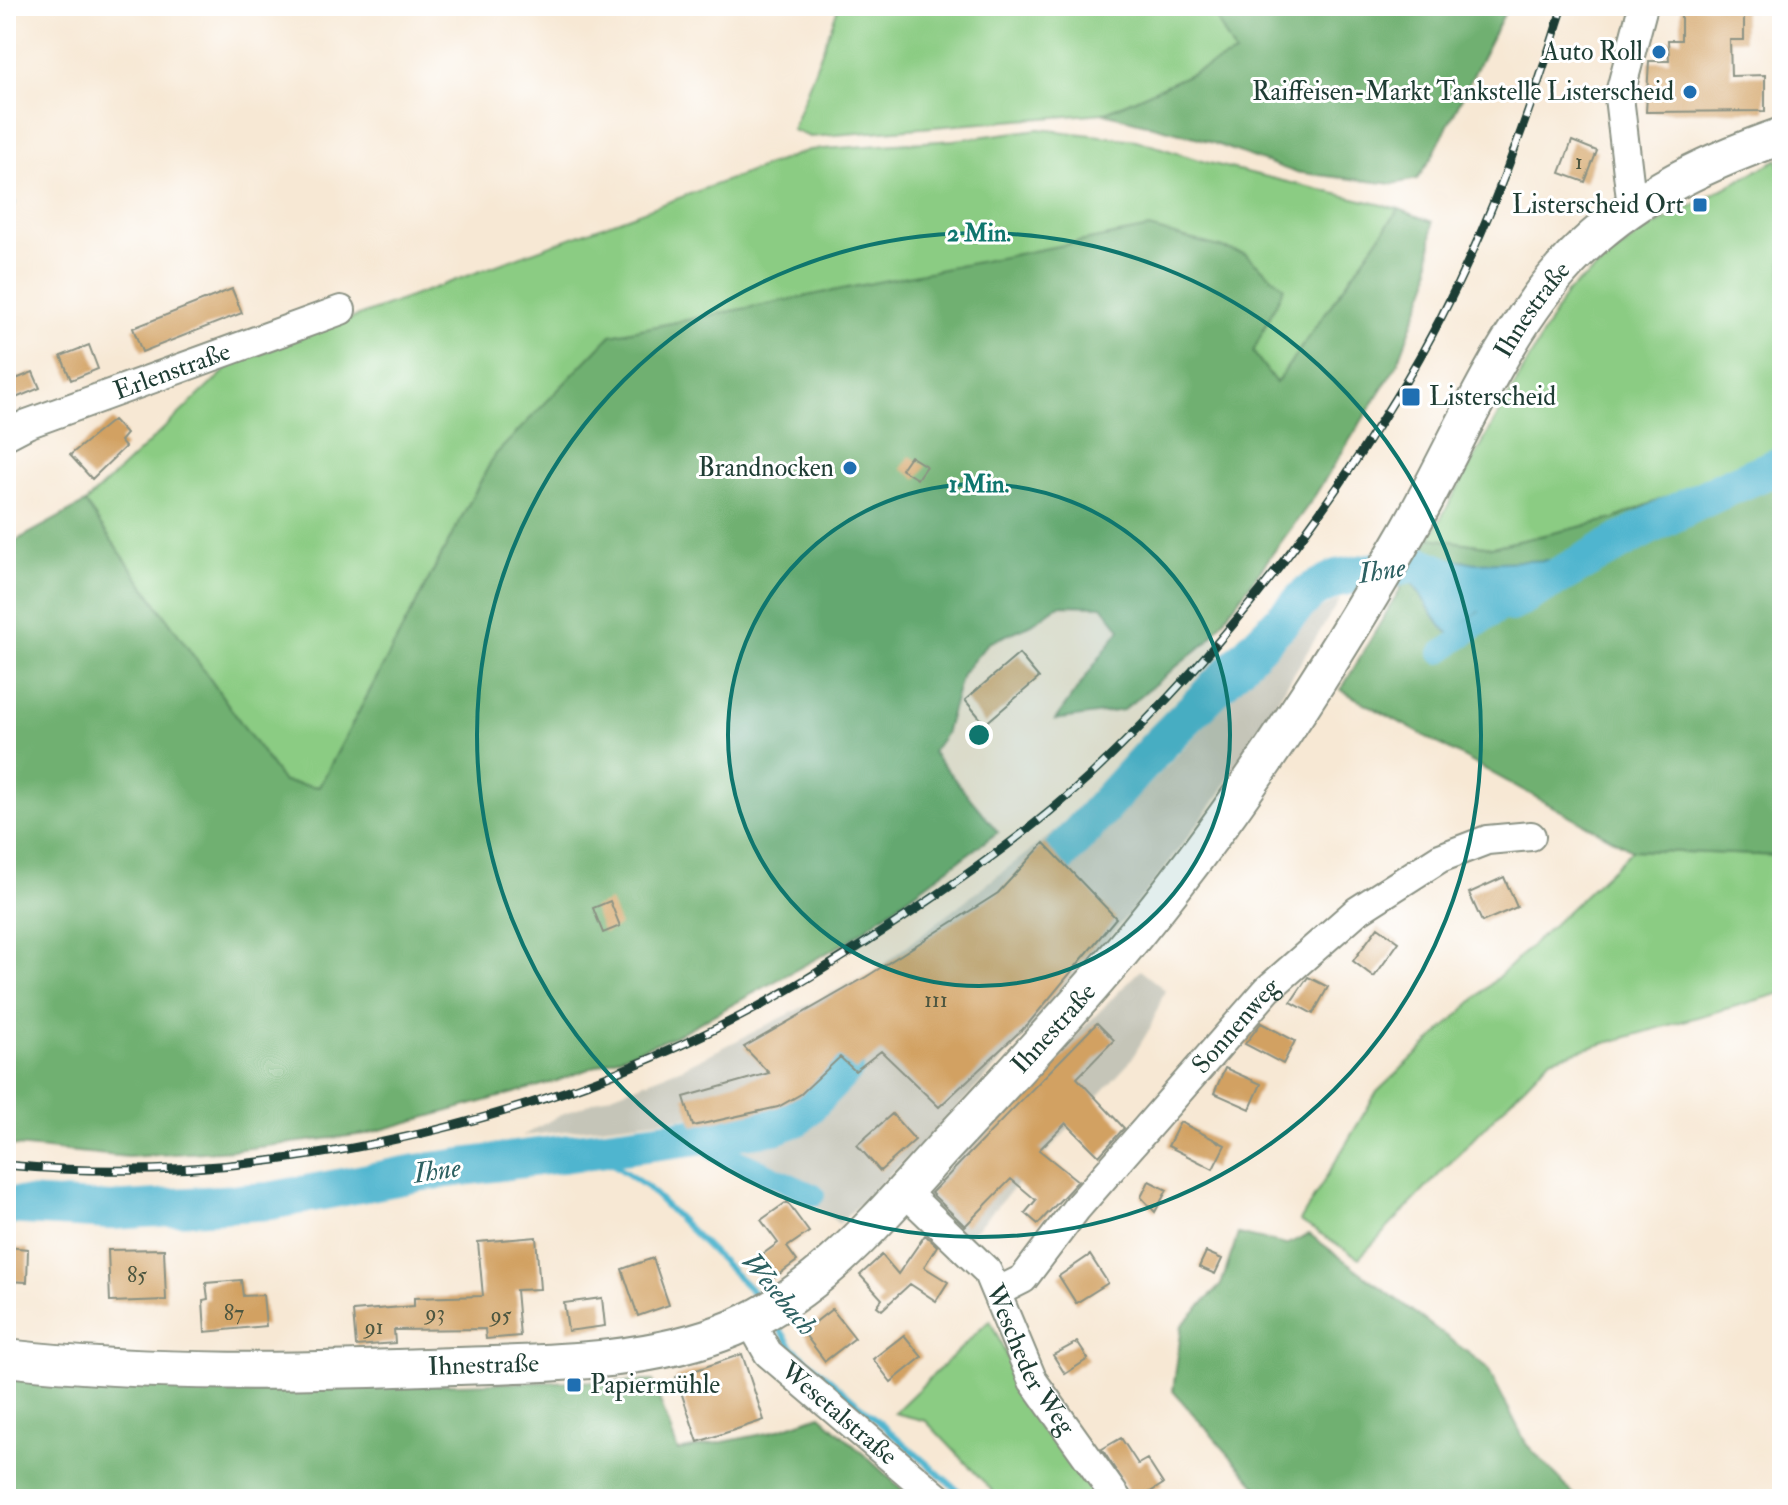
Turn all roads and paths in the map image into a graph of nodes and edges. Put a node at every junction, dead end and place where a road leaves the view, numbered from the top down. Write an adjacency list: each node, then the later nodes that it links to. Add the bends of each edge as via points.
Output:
1 (1643, 6): 3 (street, via 1619,97)
2 (1782, 136): 3 (main road, Ihnestraße, via 1723,158)
3 (1632, 207): 7 (main road, Ihnestraße, via 1561,269 1533,308 1367,600 1220,825 1120,953)
4 (341, 310): 5 (street, Erlenstraße)
5 (6, 435)
6 (1531, 836): 8 (street, Sonnenweg, via 1487,840 1440,858 1357,911 1268,989 1076,1209 1023,1279)
7 (904, 1191): 8 (street, Wescheder Weg, via 987,1271); 9 (main road, Ihnestraße, via 816,1280)
8 (997, 1292): 12 (street, Wescheder Weg, via 1033,1381)
9 (762, 1315): 10 (main road, Ihnestraße, via 685,1343 563,1362 172,1372); 11 (street, Wesetalstraße, via 768,1353)
10 (6, 1358)
11 (939, 1499)
12 (1117, 1499)

